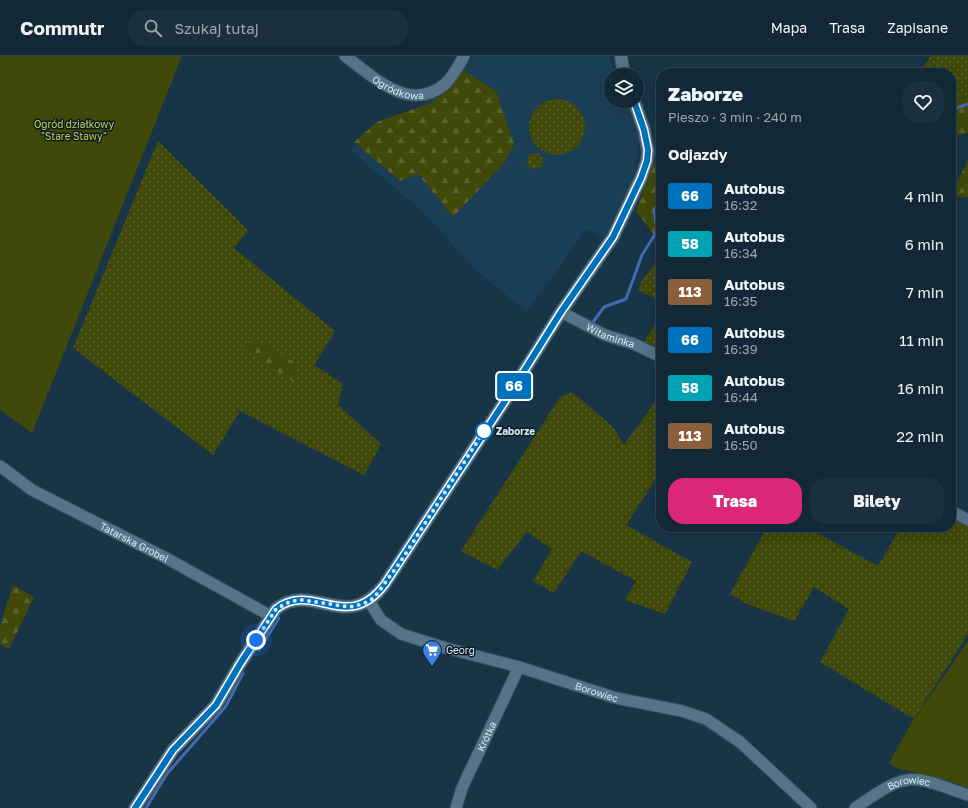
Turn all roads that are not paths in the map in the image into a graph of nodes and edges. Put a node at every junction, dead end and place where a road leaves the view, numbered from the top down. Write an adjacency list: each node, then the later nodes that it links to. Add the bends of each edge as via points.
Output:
1 (345, 56): 2 (street, Ogródkowa, via 407,96 428,95 446,83)
2 (464, 56)
3 (621, 56): 4 (street)
4 (623, 68)
5 (636, 108): 6 (street, via 648,150 641,178 613,237)
6 (561, 312): 7 (street, Witaminka, via 605,335); 11 (street, via 401,561)
7 (656, 355)
8 (0, 466): 12 (street, Tatarska Grobel, via 32,490 166,558)
9 (956, 514): 10 (street)
10 (968, 520)
11 (369, 602): 12 (street, via 350,607 295,600 281,606); 13 (street, Borowiec, via 381,620 401,634)
12 (271, 616): 15 (street, via 216,705 173,750)
13 (519, 667): 16 (street, Krótka, via 462,788); 17 (street, Borowiec, via 616,698 682,710 706,719 740,742)
14 (968, 795): 18 (street, Borowiec, via 926,780 908,779 890,784)
15 (135, 808)
16 (456, 808)
17 (811, 808)
18 (855, 808)

